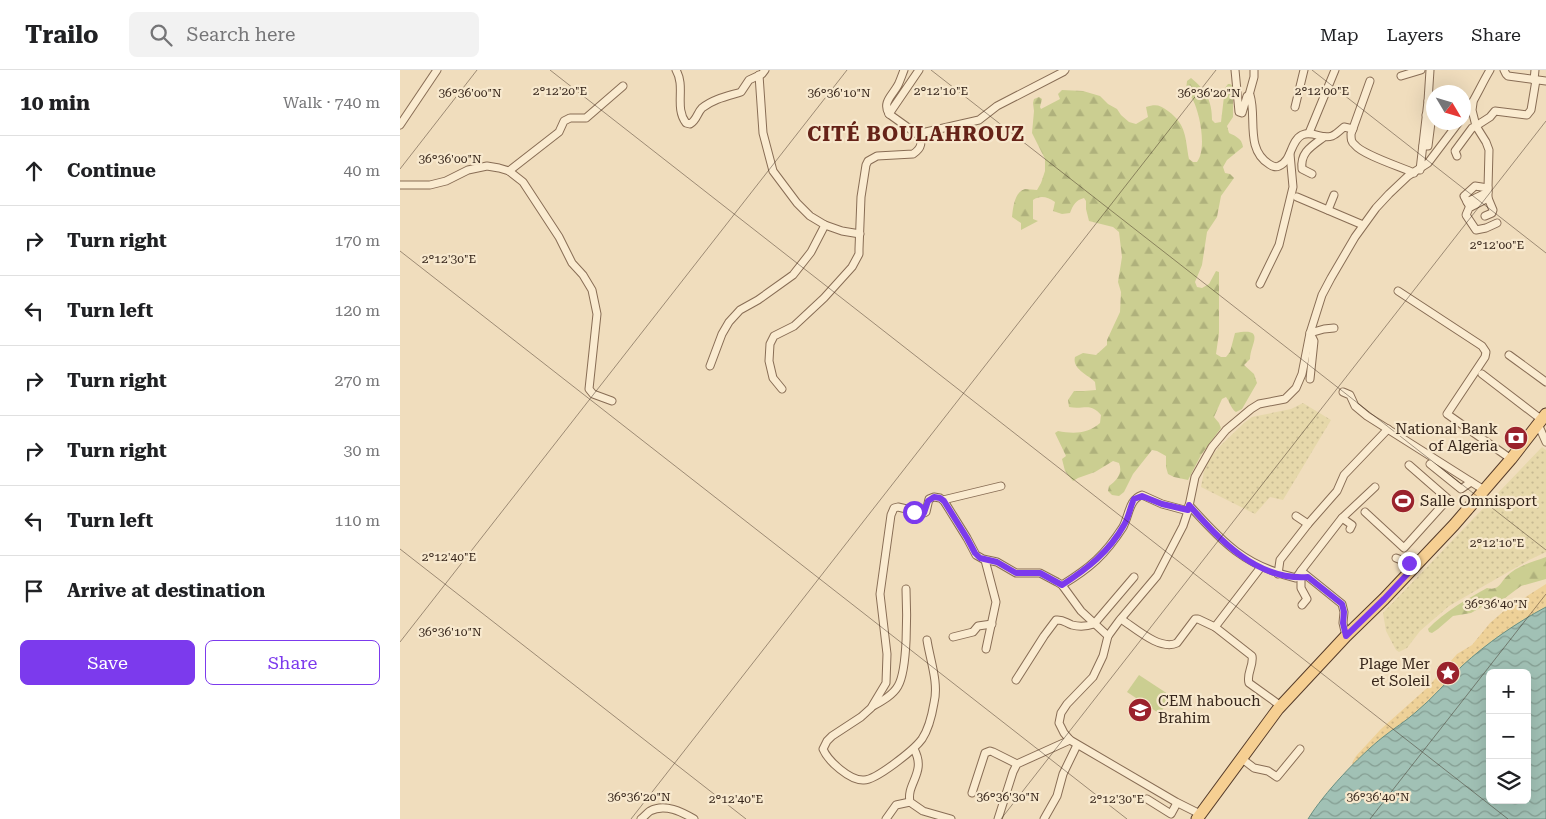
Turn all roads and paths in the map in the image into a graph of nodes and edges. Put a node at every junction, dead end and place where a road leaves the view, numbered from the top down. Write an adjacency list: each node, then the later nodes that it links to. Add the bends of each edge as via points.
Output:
1 (437, 70): 30 (street)
2 (676, 70): 15 (street, via 681,84 681,114 688,124 693,123 705,106 741,92 749,80)
3 (904, 70): 26 (street, via 887,103)
4 (919, 70): 26 (street)
5 (1065, 70): 35 (street, via 997,106 979,120)
6 (1235, 70): 22 (street, via 1240,113)
7 (1254, 70): 22 (street)
8 (1304, 70): 24 (street)
9 (1335, 70): 34 (street)
10 (1421, 70): 16 (street)
11 (1430, 70): 20 (street)
12 (1490, 70): 23 (street)
13 (1504, 70): 17 (street, via 1508,76)
14 (1535, 70): 17 (street)
15 (762, 72): 50 (street, via 762,133 773,171 797,203)
16 (1401, 76)
17 (1535, 80): 19 (street); 29 (street, via 1529,114 1497,111)
18 (1370, 81): 32 (street)
19 (1546, 81)
20 (1430, 85)
21 (623, 86): 39 (street, via 586,118 564,121 559,132)
22 (1249, 95): 37 (street, via 1257,152 1275,167 1287,160)
23 (1473, 103): 25 (street); 28 (street)
24 (1295, 106)
25 (1471, 106)
26 (890, 114): 35 (street)
27 (1426, 115): 40 (street)
28 (1473, 117): 29 (street); 31 (street)
29 (1484, 120): 31 (street)
30 (400, 125)
31 (1476, 126): 38 (street, via 1455,151); 43 (street, via 1489,150)
32 (1353, 129): 36 (street, via 1344,127 1334,135); 40 (street, via 1351,139 1361,151)
33 (1453, 130): 40 (street, via 1428,163)
34 (1309, 133): 36 (street); 37 (street, via 1297,139)
35 (917, 134): 52 (street, via 921,143 913,154 877,156 868,161 861,196)
36 (1324, 137): 41 (street, via 1303,157 1302,170)
37 (1290, 154): 53 (street, via 1293,187 1279,245)
38 (1457, 156)
39 (509, 171): 42 (street, via 487,166 430,185); 64 (street, via 523,182 592,290 596,314 589,389)
40 (1417, 171): 51 (street, via 1394,189)
41 (1312, 174)
42 (400, 185)
43 (1488, 193): 46 (street); 46 (street, via 1475,186 1464,196); 48 (street, via 1493,210)
44 (1334, 195): 47 (street)
45 (1297, 197): 47 (street)
46 (1469, 204): 49 (street, via 1466,215 1475,230)
47 (1328, 210): 51 (street)
48 (1485, 216)
49 (1497, 223)
50 (825, 225): 52 (street); 58 (street, via 811,252 793,274 740,310 729,322)
51 (1363, 225): 56 (street, via 1327,286)
52 (860, 234): 62 (street, via 859,254 852,267 794,326 774,336 769,361 773,378)
53 (1260, 284)
54 (1398, 291): 68 (street, via 1485,349 1485,357 1447,414)
55 (1334, 328): 56 (street)
56 (1310, 333): 60 (street, via 1314,340); 76 (street, via 1296,388 1285,399 1259,404 1251,409 1218,438 1195,477)
57 (1509, 356): 61 (street)
58 (710, 366)
59 (1482, 374): 65 (street)
60 (1310, 379)
61 (1546, 382)
62 (782, 389)
63 (1343, 392): 66 (street, via 1352,397 1354,406)
64 (612, 401)
65 (1542, 419): 67 (street); 68 (main road)
66 (1388, 429): 71 (street); 80 (street, via 1344,475 1337,491)
67 (1546, 442)
68 (1511, 459): 74 (main road)
69 (1430, 464): 71 (street, via 1461,489)
70 (1409, 465): 82 (street, via 1448,499)
71 (1470, 482): 74 (street)
72 (1001, 486): 75 (street)
73 (1375, 487): 79 (street)
74 (1484, 490): 85 (main road)
75 (943, 500): 84 (street, via 976,555); 104 (street, via 931,498 924,513 897,507 892,511 880,592 887,654 886,683)
76 (1188, 508): 86 (street, via 1227,546); 90 (street, via 1138,496 1124,525 1101,556); 93 (street, via 1183,526 1157,576)
77 (1365, 512): 82 (street)
78 (1296, 516): 80 (street)
79 (1342, 518): 81 (street, via 1352,525); 88 (street)
80 (1308, 524): 87 (street, via 1280,560)
81 (1350, 529)
82 (1404, 548): 85 (street)
83 (1396, 558): 85 (street)
84 (986, 560): 90 (street, via 997,562 1016,573 1040,573); 94 (street, via 996,602)
85 (1412, 565): 98 (main road, via 1384,599)
86 (1261, 567): 87 (street); 96 (street)
87 (1278, 574): 88 (street)
88 (1302, 576): 92 (street, via 1301,588 1307,599); 98 (street, via 1342,604)
89 (1134, 577): 95 (street)
90 (1062, 585): 95 (street)
91 (906, 589): 104 (street, via 906,646 902,675 898,686)
92 (1302, 605)
93 (1121, 619): 96 (street, via 1151,639 1173,645 1198,619); 97 (street)
94 (992, 624): 99 (street, via 978,626 974,632); 101 (street)
95 (1094, 624): 97 (street); 102 (street, via 1079,626 1056,620)
96 (1215, 627): 103 (street, via 1252,656 1249,683)
97 (1108, 636): 105 (street, via 1093,676 1060,714 1059,723)
98 (1346, 636): 103 (main road)
99 (953, 637)
100 (927, 640): 106 (street, via 936,685 935,702 923,737)
101 (986, 650)
102 (1016, 680)
103 (1281, 706): 108 (main road)
104 (871, 708): 106 (street, via 827,741 823,750 826,757 856,780 865,780)
105 (1074, 743): 109 (street); 113 (street); 121 (street, via 1057,796)
106 (914, 749): 112 (street, via 919,758)
107 (1300, 749): 108 (street, via 1278,777 1254,768)
108 (1241, 758): 115 (main road)
109 (1017, 764): 110 (street, via 994,752 985,753); 120 (street)
110 (972, 793)
111 (1147, 799): 114 (street)
112 (910, 802): 118 (street, via 896,805); 119 (street, via 923,811)
113 (1177, 803): 114 (street); 115 (street)
114 (1172, 816)
115 (1199, 817)
116 (641, 819): 117 (street, via 651,810 663,808 674,809)
117 (694, 819)
118 (886, 819)
119 (950, 819)
120 (998, 819)
121 (1044, 819)

